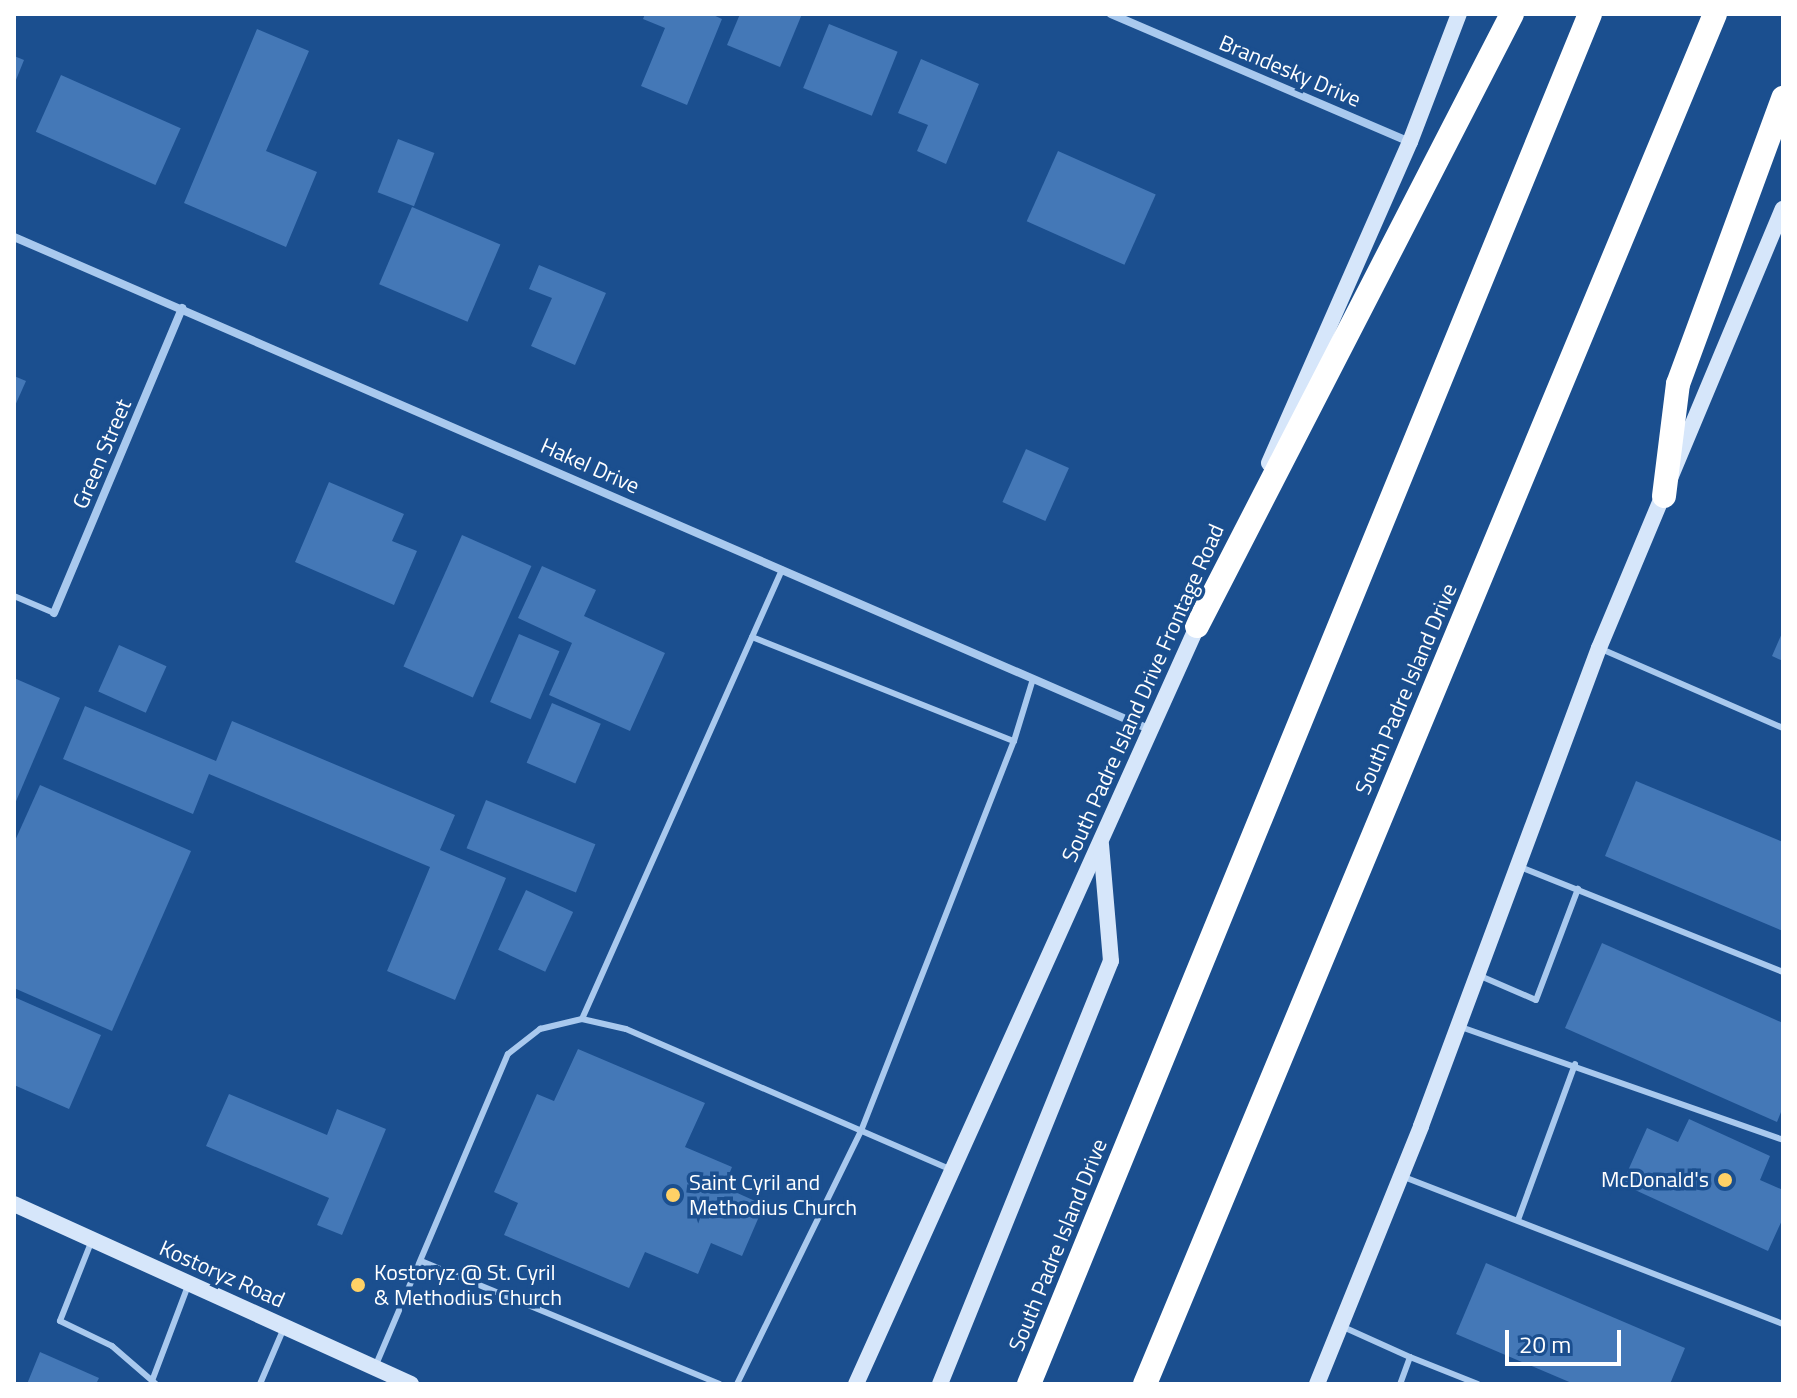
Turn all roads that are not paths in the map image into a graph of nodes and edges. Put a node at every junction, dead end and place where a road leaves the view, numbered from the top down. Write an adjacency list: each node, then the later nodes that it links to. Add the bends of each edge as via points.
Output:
1 (1111, 14): 7 (street, Brandesky Drive)
2 (1459, 14): 7 (main road, South Padre Island Drive Frontage Road)
3 (1512, 14): 15 (highway)
4 (1590, 14): 44 (highway, South Padre Island Drive)
5 (1715, 14): 52 (highway, South Padre Island Drive)
6 (1783, 98): 11 (highway, via 1678,384)
7 (1410, 142): 15 (main road, South Padre Island Drive Frontage Road)
8 (1783, 209): 11 (main road)
9 (14, 237): 10 (street, Hakel Drive)
10 (182, 308): 12 (street, Hakel Drive); 14 (street, Green Street)
11 (1664, 496): 17 (main road)
12 (782, 570): 16 (lane); 18 (street, Hakel Drive)
13 (14, 596): 14 (lane)
14 (54, 613)
15 (1197, 626): 20 (main road, South Padre Island Drive Frontage Road)
16 (752, 637): 21 (lane); 27 (lane)
17 (1599, 648): 19 (lane); 23 (main road)
18 (1033, 679): 20 (street, Hakel Drive); 21 (lane)
19 (1783, 728)
20 (1151, 731): 22 (main road, South Padre Island Drive Frontage Road)
21 (1014, 741): 30 (lane)
22 (1101, 842): 32 (main road, South Padre Island Drive Frontage Road); 51 (main road, via 1111,961)
23 (1515, 864): 24 (lane); 26 (main road)
24 (1578, 889): 25 (lane); 26 (lane, via 1536,1000)
25 (1783, 972)
26 (1474, 974): 28 (main road)
27 (582, 1019): 30 (lane, via 626,1029); 37 (lane, via 540,1029 508,1054)
28 (1455, 1025): 29 (lane); 33 (main road)
29 (1575, 1064): 31 (lane); 35 (lane)
30 (861, 1131): 32 (lane); 49 (lane)
31 (1783, 1140)
32 (952, 1170): 50 (main road, South Padre Island Drive Frontage Road)
33 (1401, 1175): 35 (lane); 40 (main road)
34 (14, 1204): 36 (main road, Kostoryz Road)
35 (1518, 1220): 39 (lane)
36 (92, 1240): 38 (main road, Kostoryz Road); 45 (lane, via 60,1321 112,1346)
37 (421, 1261): 43 (lane); 48 (lane)
38 (189, 1283): 41 (main road, Kostoryz Road); 45 (lane)
39 (1783, 1324)
40 (1341, 1326): 42 (lane); 53 (main road)
41 (285, 1327): 43 (main road, Kostoryz Road); 46 (lane)
42 (1410, 1357): 54 (lane); 55 (lane)
43 (375, 1367): 47 (main road, Kostoryz Road)
44 (1031, 1379)
45 (153, 1383)
46 (260, 1384)
47 (411, 1384)
48 (720, 1384)
49 (737, 1384)
50 (856, 1384)
51 (940, 1384)
52 (1145, 1384)
53 (1317, 1384)
54 (1400, 1384)
55 (1478, 1384)

